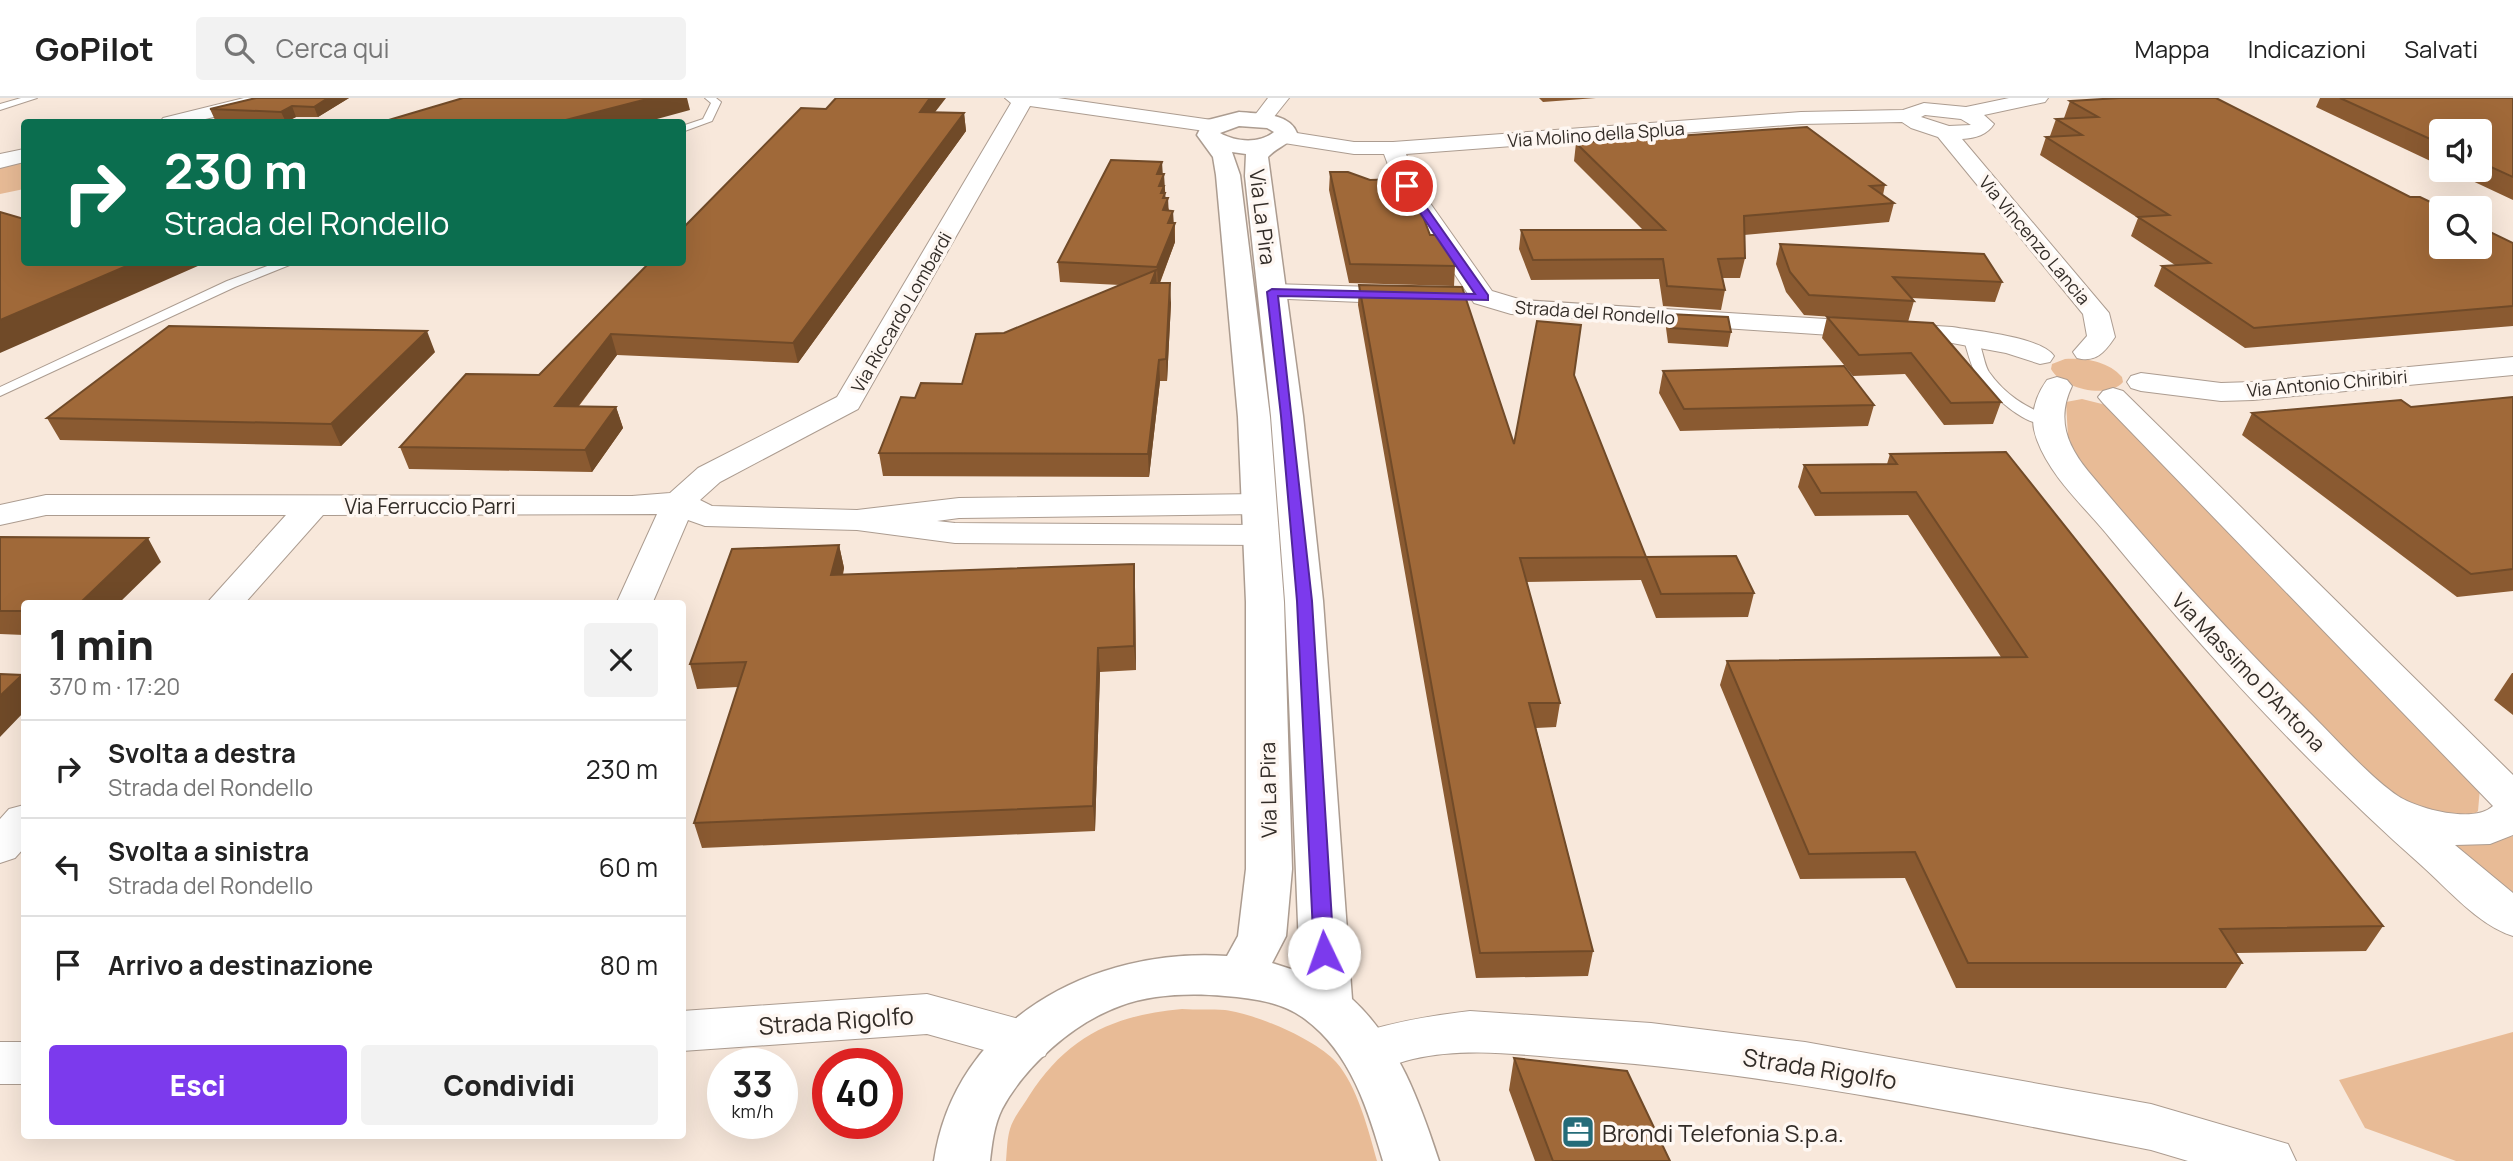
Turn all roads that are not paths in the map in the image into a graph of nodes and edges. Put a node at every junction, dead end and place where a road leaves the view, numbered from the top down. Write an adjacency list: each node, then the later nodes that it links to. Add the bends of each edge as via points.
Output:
1 (32, 98): 7 (lane)
2 (270, 98): 10 (street)
3 (710, 98): 11 (lane, via 716,102 707,121)
4 (1021, 98): 13 (street, Via Molino della Splua); 29 (street, Via Riccardo Lombardi, via 848,403 709,475)
5 (1279, 98): 14 (street)
6 (2038, 98): 8 (street)
7 (0, 107)
8 (1966, 113): 9 (street, Via Molino della Splua, via 1934,108); 12 (street, Via Molino della Splua, via 1982,120 1983,128)
9 (1910, 116): 12 (street, Via Molino della Splua, via 1916,124); 15 (street, Via Molino della Splua, via 1801,118)
10 (182, 119)
11 (686, 128)
12 (1945, 132): 24 (street, Via Vincenzo Lancia, via 2095,313 2101,337)
13 (1213, 133): 14 (street, Via Molino della Splua, via 1231,145); 32 (street, Via La Pira, via 1228,174)
14 (1271, 134): 15 (street, Via Molino della Splua, via 1354,148); 19 (street, Via La Pira, via 1255,156)
15 (1393, 149): 22 (street, via 1407,186)
16 (21, 157): 17 (street)
17 (0, 161)
18 (280, 266): 28 (lane, via 231,284)
19 (1272, 292): 20 (street); 42 (street, Via La Pira, via 1304,601)
20 (1431, 296)
21 (1457, 297): 22 (street, Strada del Rondello)
22 (1483, 297): 23 (street, Strada del Rondello, via 1520,308)
23 (1970, 337): 26 (street, Strada del Rondello, via 2012,346); 26 (lane, via 1982,372 2014,407)
24 (2087, 352): 26 (street, via 2060,351); 27 (street, via 2129,368)
25 (2513, 366): 27 (street, Via Antonio Chiribiri, via 2253,391)
26 (2048, 388): 27 (street, Strada del Rondello, via 2085,395); 36 (street, Via Massimo D'Antona, via 2053,443 2073,471 2177,597 2301,730)
27 (2127, 390): 35 (street)
28 (0, 392)
29 (679, 502): 30 (street, Via Ferruccio Parri, via 632,506); 32 (street, Via Ferruccio Parri, via 705,516 857,520 959,508 1064,520); 34 (street, Via Riccardo Lombardi)
30 (314, 505): 31 (street, Via Ferruccio Parri, via 46,505); 33 (street)
31 (0, 515)
32 (1260, 519): 41 (street, Via La Pira, via 1269,869 1262,936)
33 (228, 600)
34 (636, 600)
35 (2513, 800)
36 (2381, 803): 37 (street, via 2436,825 2472,831 2507,821); 40 (street, Via Massimo D'Antona)
37 (2513, 812)
38 (21, 823): 39 (street)
39 (0, 847)
40 (2513, 918)
41 (1240, 978): 42 (street, via 1276,984); 44 (street, via 1188,975 1101,992 1062,1013)
42 (1327, 1007): 45 (street)
43 (686, 1031): 44 (street, Strada Rigolfo, via 927,1014)
44 (1027, 1041): 48 (street, via 982,1093 965,1132)
45 (1365, 1052): 49 (street); 50 (street, Strada Rigolfo, via 1413,1038 1470,1031 1651,1044 1805,1063 2151,1127)
46 (0, 1063): 47 (street)
47 (21, 1063)
48 (962, 1161)
49 (1411, 1161)
50 (2269, 1161)

